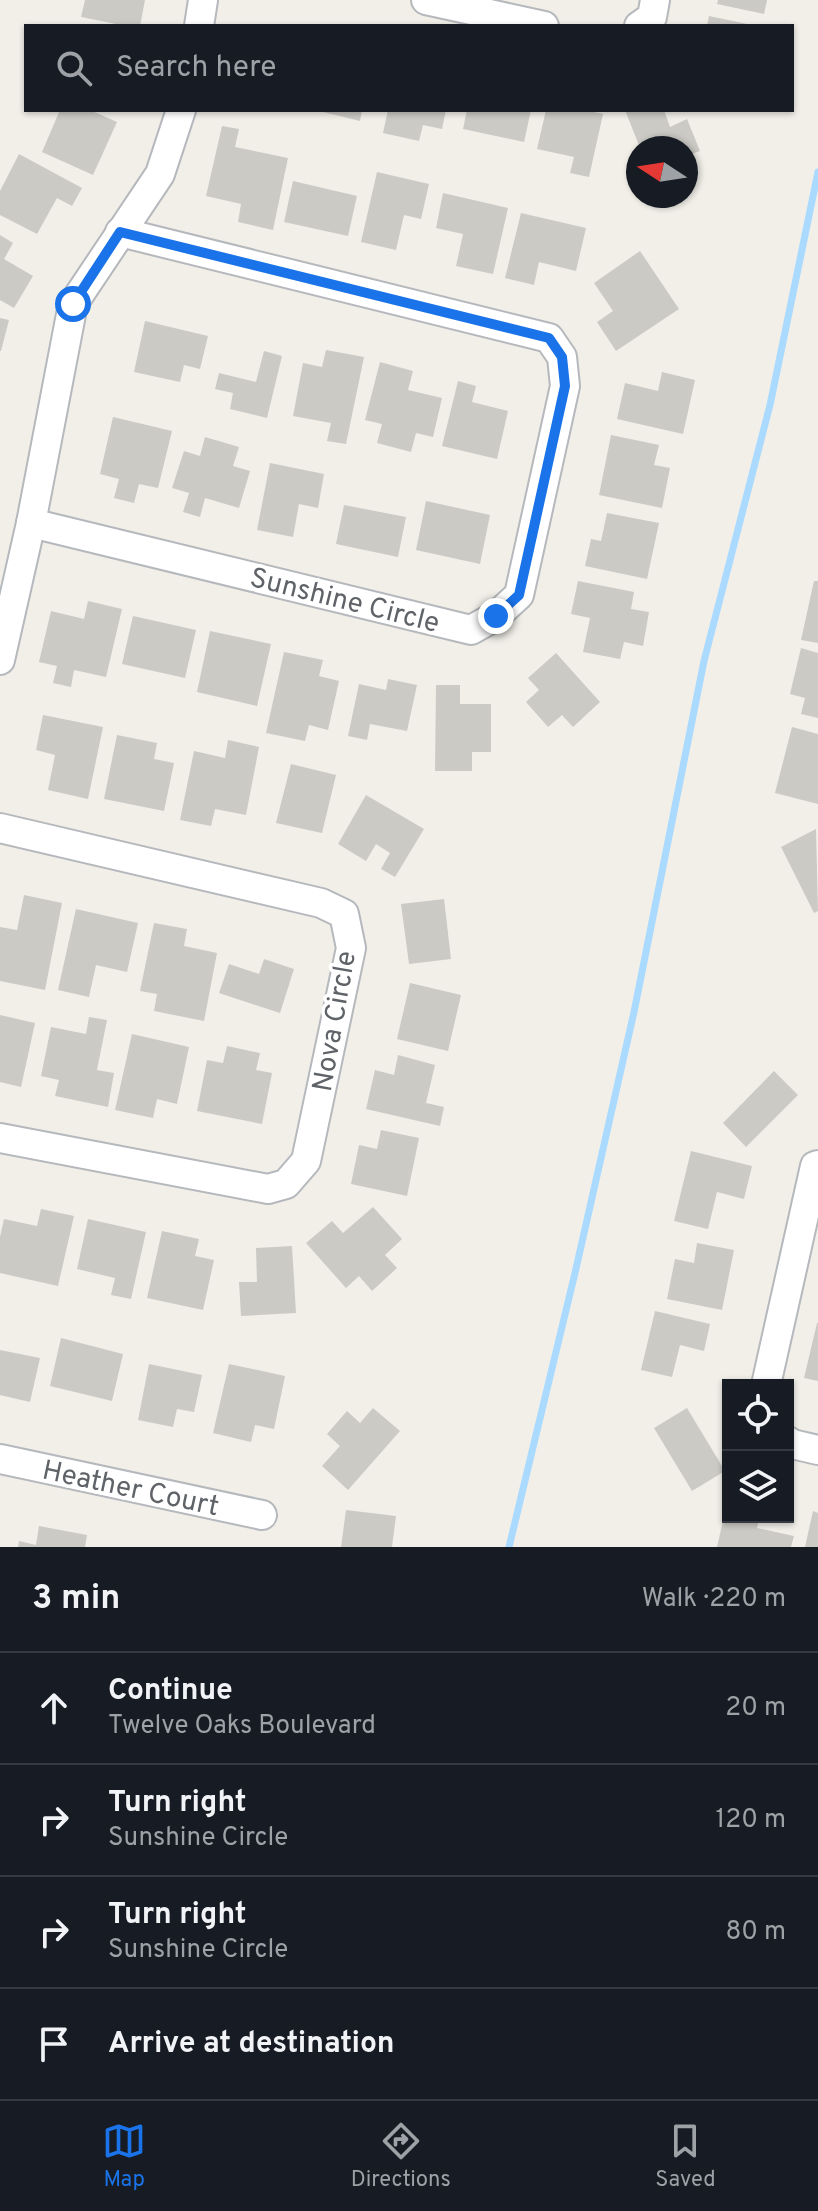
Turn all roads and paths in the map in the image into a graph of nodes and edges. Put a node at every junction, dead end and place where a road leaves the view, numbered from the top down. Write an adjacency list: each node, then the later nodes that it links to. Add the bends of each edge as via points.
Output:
1 (203, 0): 4 (street)
2 (426, 0): 5 (street)
3 (655, 0): 6 (street, via 652,17)
4 (199, 24)
5 (535, 24)
6 (642, 24)
7 (180, 112): 8 (street, via 160,174)
8 (120, 232): 9 (street, via 73,304); 9 (street, Sunshine Circle, via 549,338 562,357 565,386 519,595 471,630)
9 (31, 523): 10 (street)
10 (0, 660)
11 (0, 828): 12 (street, Nova Circle, via 321,903 344,914 351,948 306,1161 286,1184 268,1189)
12 (0, 1138)
13 (818, 1165): 14 (street)
14 (767, 1379)
15 (794, 1444): 16 (street)
16 (818, 1450)
17 (0, 1459): 18 (street, Heather Court)
18 (262, 1515)

